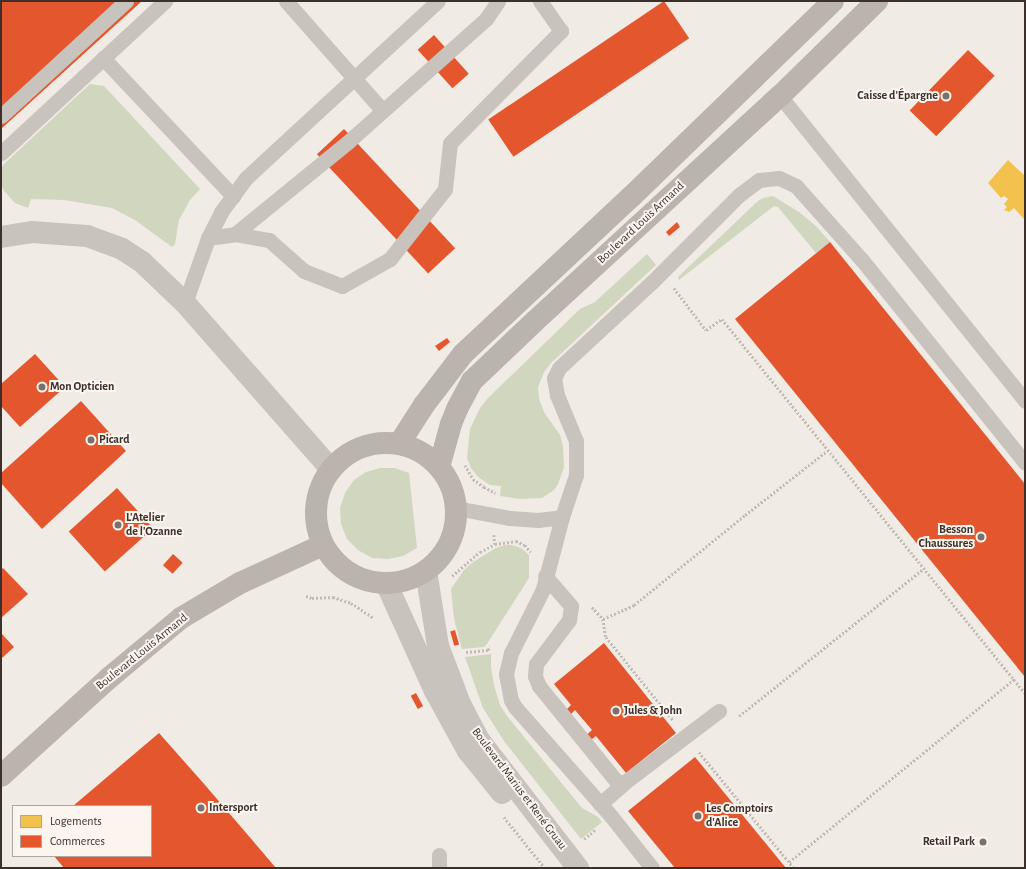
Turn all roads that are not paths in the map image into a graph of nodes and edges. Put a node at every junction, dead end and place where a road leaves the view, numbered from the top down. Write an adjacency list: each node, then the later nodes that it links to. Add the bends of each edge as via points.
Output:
1 (126, 1): 13 (lane)
2 (165, 1): 9 (lane)
3 (286, 1): 10 (lane)
4 (438, 1): 10 (lane)
5 (498, 1): 12 (lane, via 486,19)
6 (540, 1): 16 (lane, via 561,31 450,143 445,189 390,259 342,286 304,271 269,240)
7 (833, 1): 21 (main road, via 631,197 463,354 424,405)
8 (877, 1): 11 (main road, Boulevard Louis Armand)
9 (104, 58): 14 (lane); 15 (lane)
10 (354, 79): 12 (lane); 15 (lane, via 246,178)
11 (780, 96): 20 (lane); 23 (main road, Boulevard Louis Armand, via 472,381 451,424)
12 (382, 110): 16 (lane, via 349,141)
13 (1, 116)
14 (1, 153)
15 (233, 196): 18 (lane, via 221,212)
16 (235, 234): 18 (lane)
17 (1, 237): 19 (street, via 32,232 87,236 122,249 142,262)
18 (208, 238): 19 (lane)
19 (185, 303): 24 (street)
20 (1025, 401)
21 (399, 444): 23 (main road, via 421,452); 24 (main road, via 380,443 361,447)
22 (1025, 463): 26 (lane, via 862,260 796,186 779,178 759,180 739,195 662,272 559,368 554,378 557,395 576,441 576,475)
23 (439, 467): 25 (main road, via 451,486)
24 (331, 470): 27 (main road, via 321,486 316,506 317,526)
25 (456, 508): 26 (lane, via 510,518 538,520); 28 (main road, via 454,532 443,554)
26 (562, 517): 29 (lane)
27 (323, 545): 30 (main road, via 334,561 349,573 367,581); 32 (main road, Boulevard Louis Armand, via 240,583 182,618 109,678)
28 (426, 571): 30 (main road, via 407,580); 36 (street, Boulevard Marius et René Gruau, via 438,646 460,704 479,740)
29 (546, 574): 33 (lane, via 571,606 569,620 536,664 535,676 539,686 617,782); 34 (lane, via 543,589 509,660 506,674 511,700)
30 (386, 584): 35 (street, Boulevard Marius et René Gruau, via 434,691 468,751)
31 (719, 711): 33 (lane)
32 (1, 776)
33 (625, 782): 34 (lane)
34 (600, 804): 37 (lane)
35 (560, 868)
36 (578, 868)
37 (652, 868)

